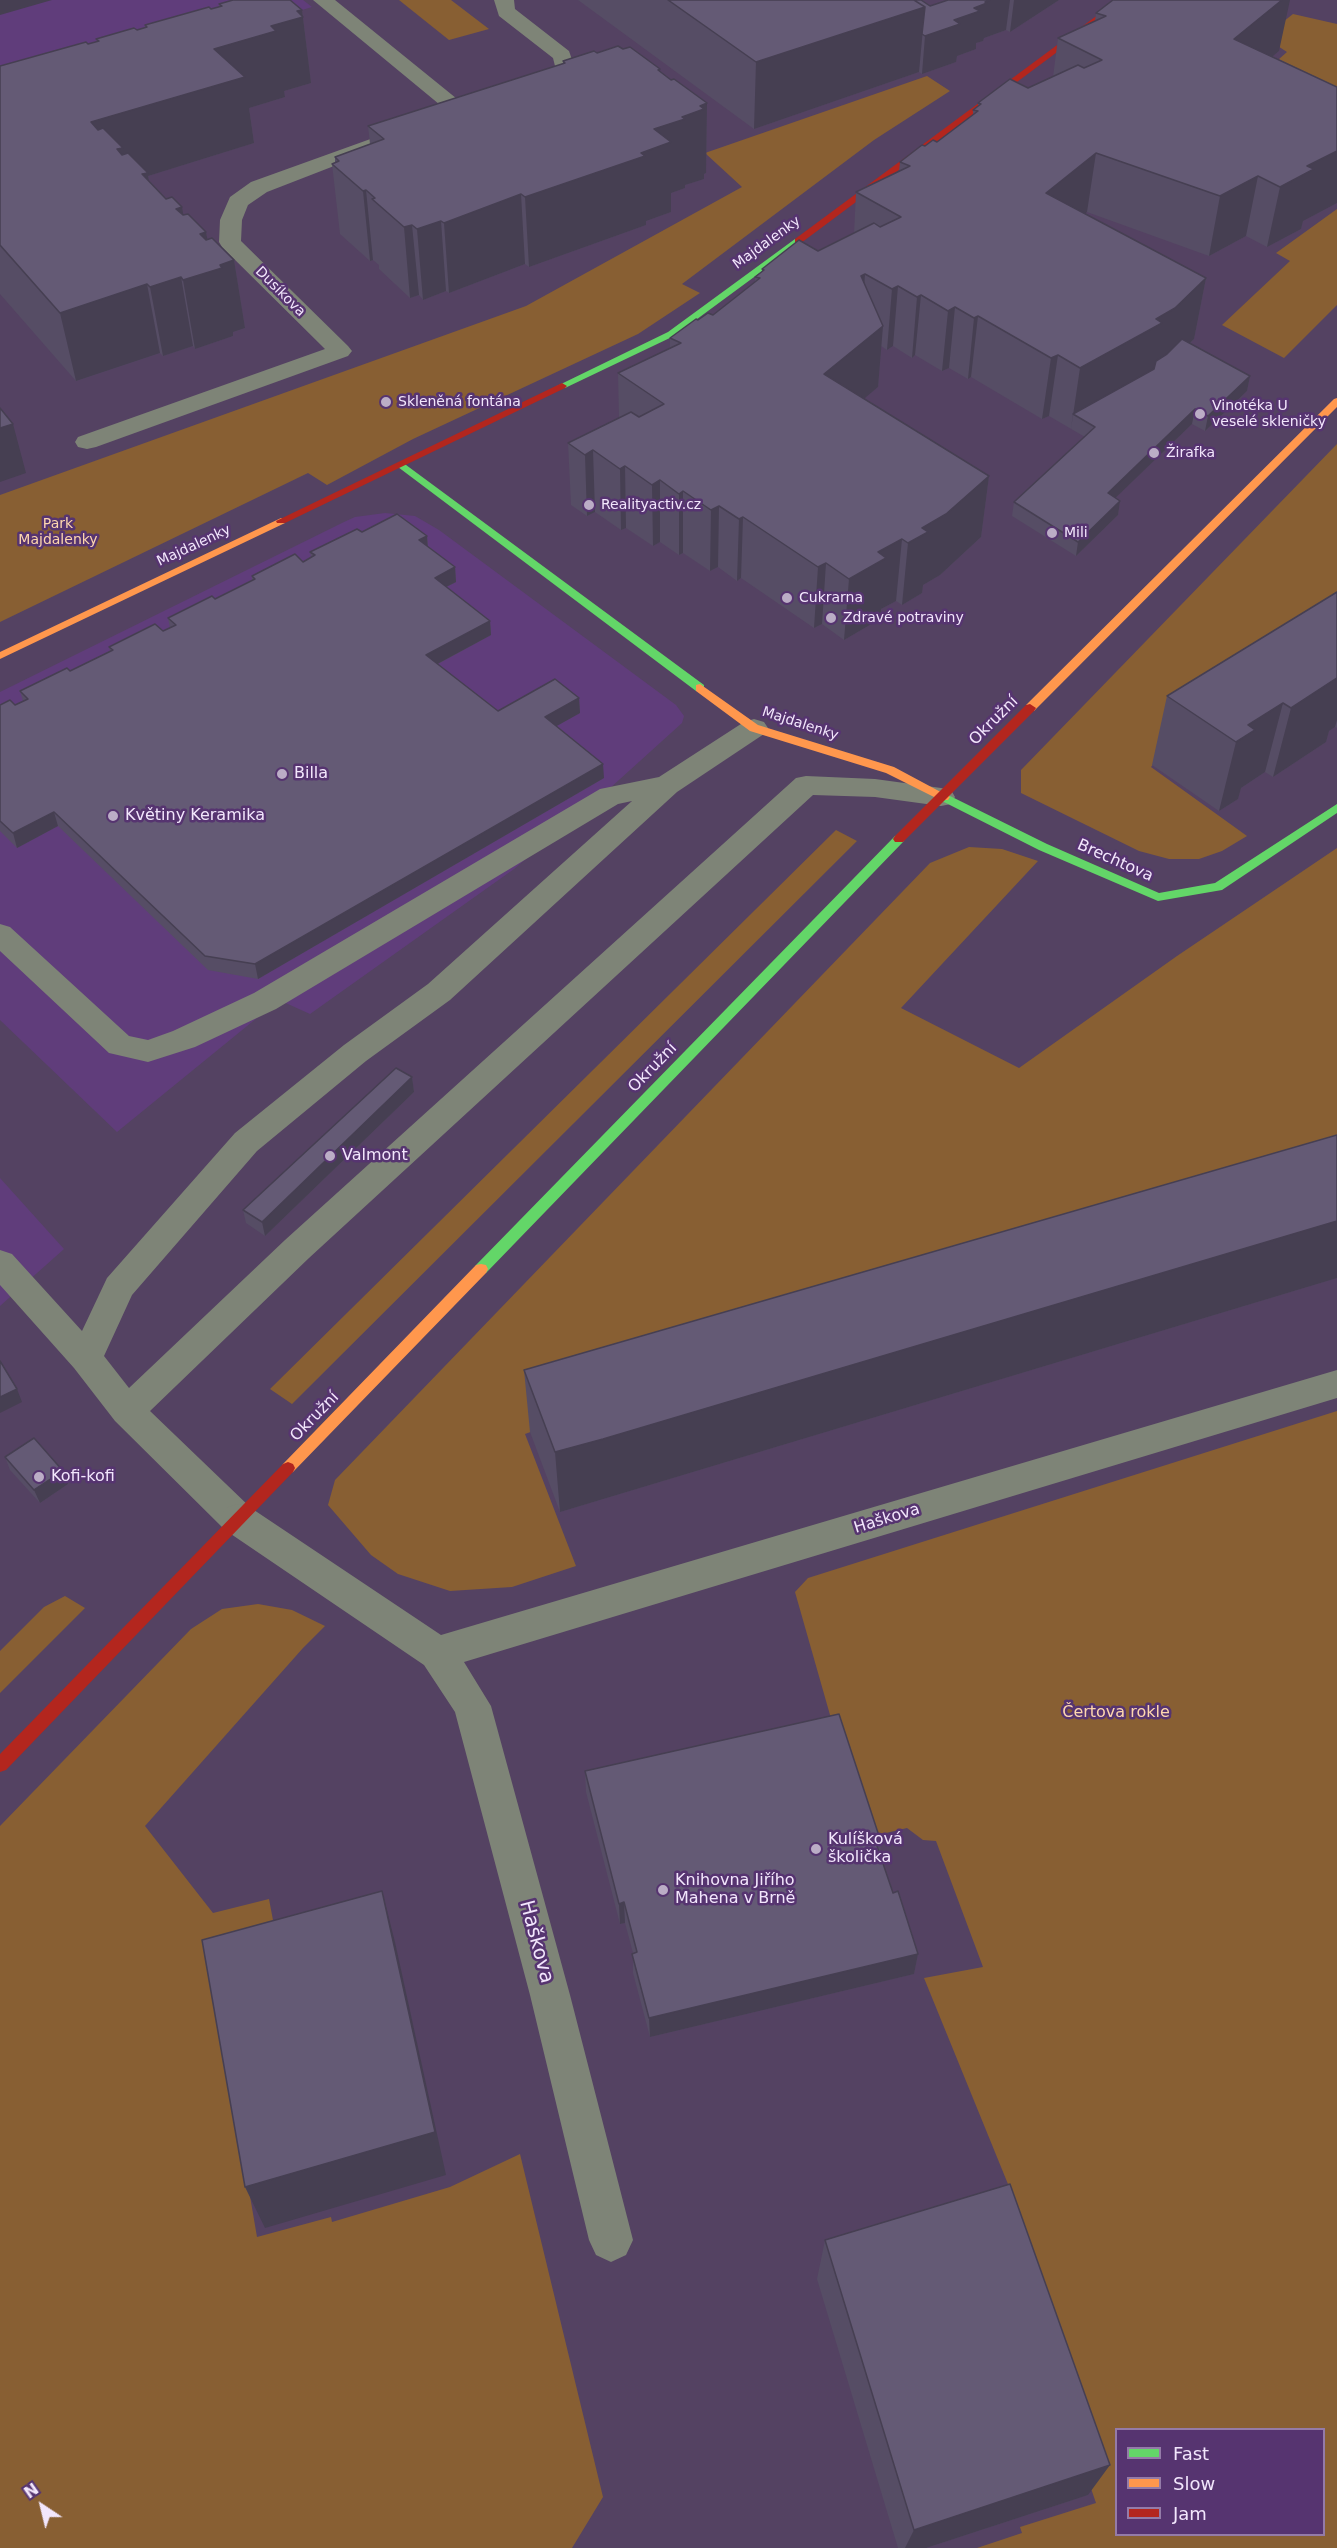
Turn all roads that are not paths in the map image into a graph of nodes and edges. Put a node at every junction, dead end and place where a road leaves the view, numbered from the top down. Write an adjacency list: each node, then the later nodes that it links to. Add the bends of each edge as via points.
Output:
1 (323, 0): 5 (street, via 470,108)
2 (504, 0): 4 (street, via 506,12 562,55 568,77)
3 (1123, 0): 9 (street, Majdalenky, via 671,334)
4 (522, 91)
5 (417, 128)
6 (396, 136): 8 (street, Dusíkova, via 259,187 238,202 231,220 230,243 340,351)
7 (1337, 401): 13 (street, Okružní)
8 (87, 442)
9 (402, 465): 10 (street, Majdalenky); 11 (street, Majdalenky)
10 (0, 656)
11 (754, 728): 12 (street); 13 (street, Majdalenky, via 890,770)
12 (667, 785): 15 (street, via 610,796 265,1001 184,1039 148,1051 120,1045); 17 (street, via 439,992 355,1053 246,1142 119,1287)
13 (941, 797): 14 (street, Brechtova, via 1158,897 1218,887); 19 (street, via 875,788 806,785 305,1241); 20 (street, Okružní)
14 (1337, 808)
15 (0, 934)
16 (0, 1263): 17 (street, Haškova)
17 (86, 1358): 19 (street, Haškova)
18 (1337, 1384): 21 (street, Haškova)
19 (127, 1411): 20 (street, Haškova)
20 (238, 1519): 21 (street, Haškova); 22 (street, Okružní)
21 (437, 1653): 23 (street, Haškova, via 472,1706)
22 (0, 1765)
23 (611, 2240)

